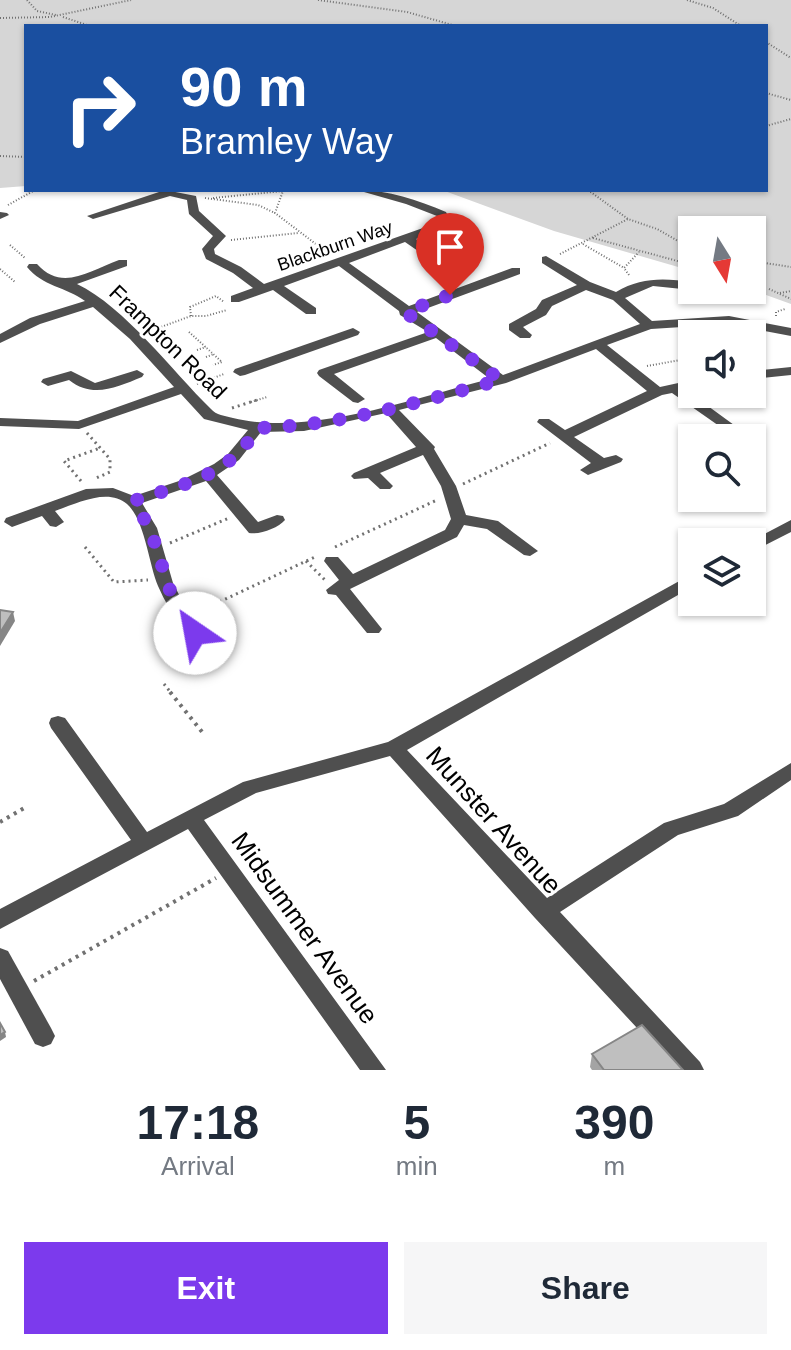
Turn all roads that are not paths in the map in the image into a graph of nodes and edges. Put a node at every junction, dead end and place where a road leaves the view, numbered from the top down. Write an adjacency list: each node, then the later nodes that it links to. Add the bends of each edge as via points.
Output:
1 (372, 192): 3 (street, Blackburn Way, via 442,214)
2 (93, 216): 15 (street, via 170,192 192,198 193,212 220,236 208,249 210,256)
3 (446, 224): 4 (street, Blackburn Way); 5 (street, Blackburn Way)
4 (467, 229)
5 (408, 239): 8 (street, Blackburn Way); 10 (street)
6 (546, 260): 13 (street)
7 (123, 263): 14 (street)
8 (342, 263): 15 (street, Blackburn Way); 20 (street)
9 (33, 267): 14 (street, Frampton Road, via 42,277)
10 (451, 268)
11 (516, 271): 20 (street)
12 (678, 284): 16 (street, via 637,284)
13 (586, 285): 16 (street); 25 (street, via 547,303 514,327)
14 (71, 286): 18 (street, Frampton Road)
15 (269, 287): 17 (street, Blackburn Way); 19 (street)
16 (617, 297): 21 (street)
17 (235, 299)
18 (95, 302): 26 (street, via 35,321); 39 (street, Frampton Road, via 135,336)
19 (311, 311)
20 (405, 312): 24 (street)
21 (649, 325): 23 (street, Frampton Road, via 729,320); 27 (street, Frampton Road)
22 (353, 332): 28 (street)
23 (791, 332)
24 (436, 334): 29 (street); 36 (street)
25 (525, 335)
26 (0, 339)
27 (596, 343): 36 (street, Frampton Road); 41 (street)
28 (308, 348): 31 (street); 32 (street)
29 (369, 358): 30 (street); 31 (street)
30 (383, 367)
31 (334, 371): 42 (street, via 324,373)
32 (240, 372)
33 (137, 374): 38 (street)
34 (766, 375): 35 (street)
35 (787, 376)
36 (501, 380): 43 (street, Frampton Road)
37 (48, 382): 38 (street, via 71,375 87,387)
38 (103, 386): 44 (street)
39 (182, 389): 44 (street); 48 (street, Frampton Road, via 209,416)
40 (676, 389): 41 (street); 46 (street)
41 (657, 392): 49 (street)
42 (358, 399)
43 (390, 409): 48 (street, Frampton Road, via 304,427); 50 (street)
44 (123, 410): 47 (street, via 79,425)
45 (544, 422): 49 (street)
46 (726, 424)
47 (7, 427)
48 (257, 428): 52 (street, via 246,449)
49 (564, 436): 51 (street)
50 (428, 447): 53 (street, via 365,474); 55 (street, via 453,494)
51 (602, 465)
52 (209, 475): 54 (street); 56 (street, via 242,513 248,532)
53 (385, 486)
54 (133, 501): 57 (street, via 113,493 86,494 50,516); 65 (street, via 149,528 183,619)
55 (459, 519): 60 (street, via 492,525); 62 (street, via 451,533)
56 (277, 520)
57 (12, 522)
58 (791, 525): 59 (street)
59 (766, 539)
60 (530, 551)
61 (332, 561): 62 (street)
62 (341, 586): 64 (street)
63 (678, 588): 67 (street, Munster Avenue)
64 (373, 629)
65 (217, 659)
66 (58, 723): 70 (street)
67 (394, 748): 69 (street, via 250,787); 71 (street, Munster Avenue)
68 (791, 770): 71 (street, via 731,810 671,829)
69 (191, 818): 70 (street); 75 (street, Midsummer Avenue)
70 (145, 844): 72 (street)
71 (543, 912): 76 (street, Munster Avenue)
72 (0, 920)
73 (0, 958): 74 (street)
74 (43, 1036)
75 (374, 1070)
76 (692, 1070)

